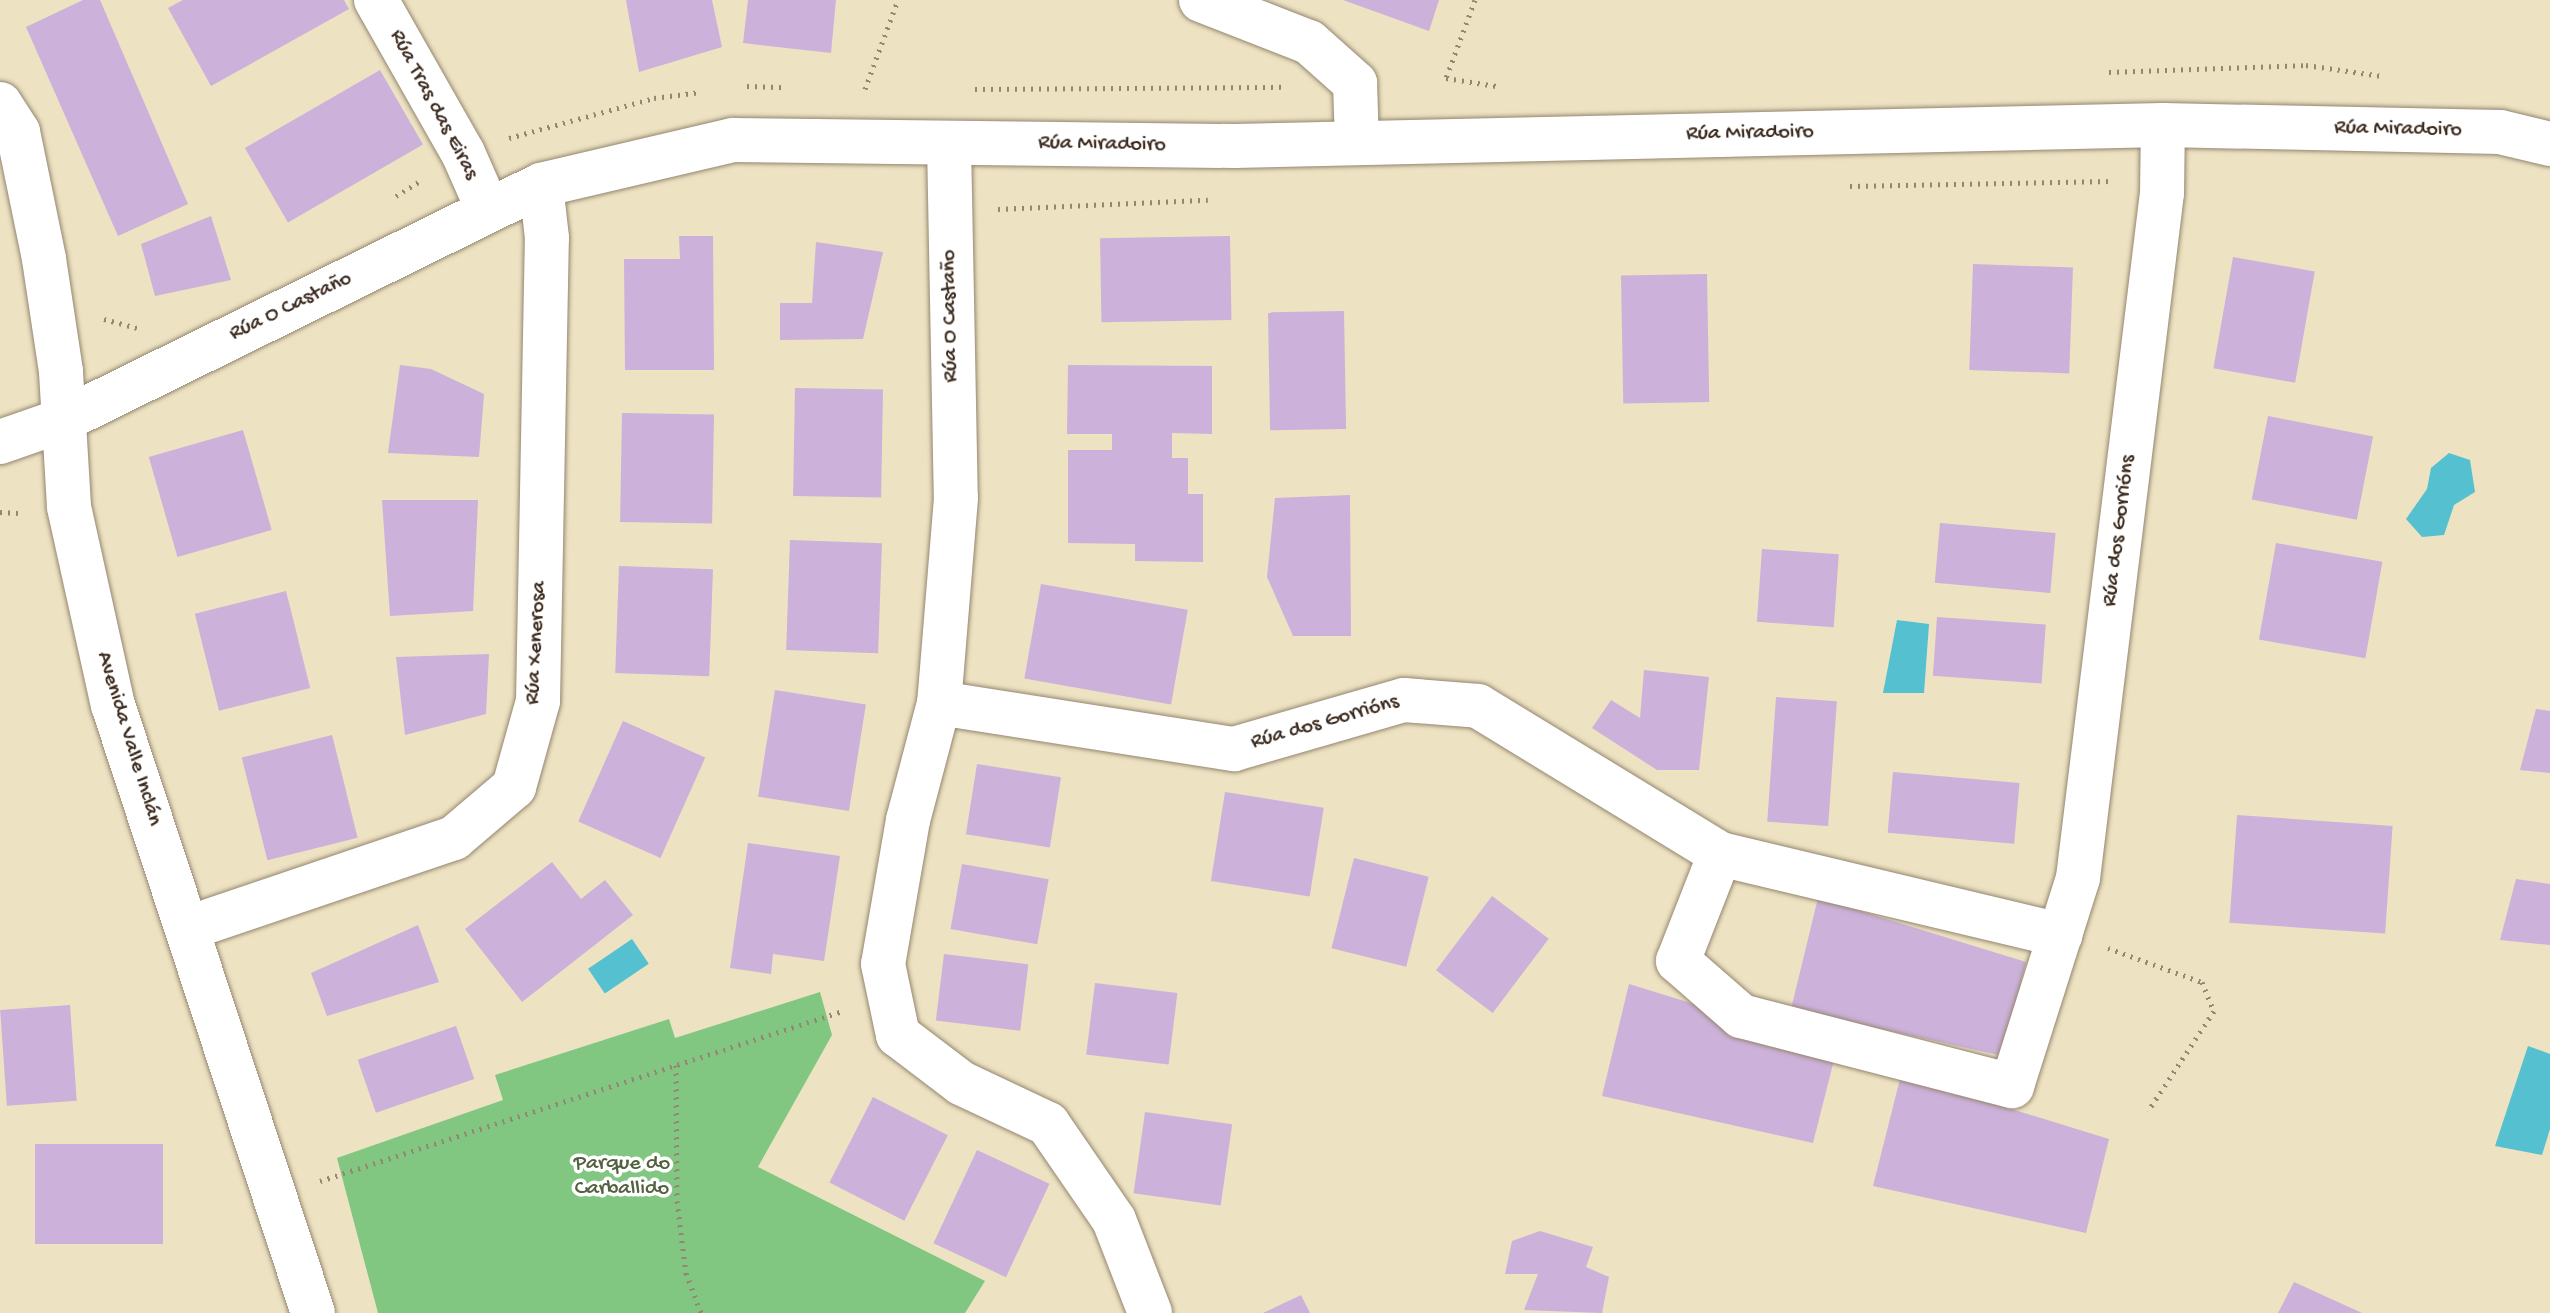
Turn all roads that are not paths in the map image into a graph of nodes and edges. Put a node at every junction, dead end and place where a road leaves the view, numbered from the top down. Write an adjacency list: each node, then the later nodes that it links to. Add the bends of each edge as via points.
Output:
1 (376, 0): 9 (street, Rúa Tras das Eiras, via 463,153)
2 (1201, 0): 5 (street, via 1309,42 1355,83)
3 (0, 104): 10 (street, Avenida Valle Inclán, via 18,132 41,245 61,372)
4 (2163, 125): 5 (street, Rúa Miradoiro); 7 (street, Rúa Miradoiro, via 2500,132); 15 (street, Rúa dos Gorrións, via 2163,180 2078,878)
5 (1357, 142): 6 (street, Rúa Miradoiro)
6 (949, 143): 8 (street, Rúa O Castaño, via 733,140); 12 (street, Rúa O Castaño, via 956,498)
7 (2550, 144)
8 (541, 185): 9 (street, Rúa O Castaño); 14 (street, Rúa Xenerosa, via 547,238 538,701 514,787 454,838)
9 (488, 210): 10 (street, Rúa O Castaño)
10 (63, 420): 11 (street, Rúa O Castaño); 14 (street, Avenida Valle Inclán, via 69,507 113,705)
11 (0, 442)
12 (939, 703): 13 (street, Rúa dos Gorrións, via 1234,749 1404,700 1478,706); 17 (street, Rúa O Castaño, via 908,820 883,964 898,1035 961,1083 1048,1124 1114,1220)
13 (1720, 854): 15 (street, Rúa dos Gorrións); 15 (street, Rúa dos Gorrións, via 1678,961 1741,1016 2012,1086)
14 (188, 928): 16 (street, Avenida Valle Inclán)
15 (2060, 935)
16 (313, 1313)
17 (1150, 1313)

